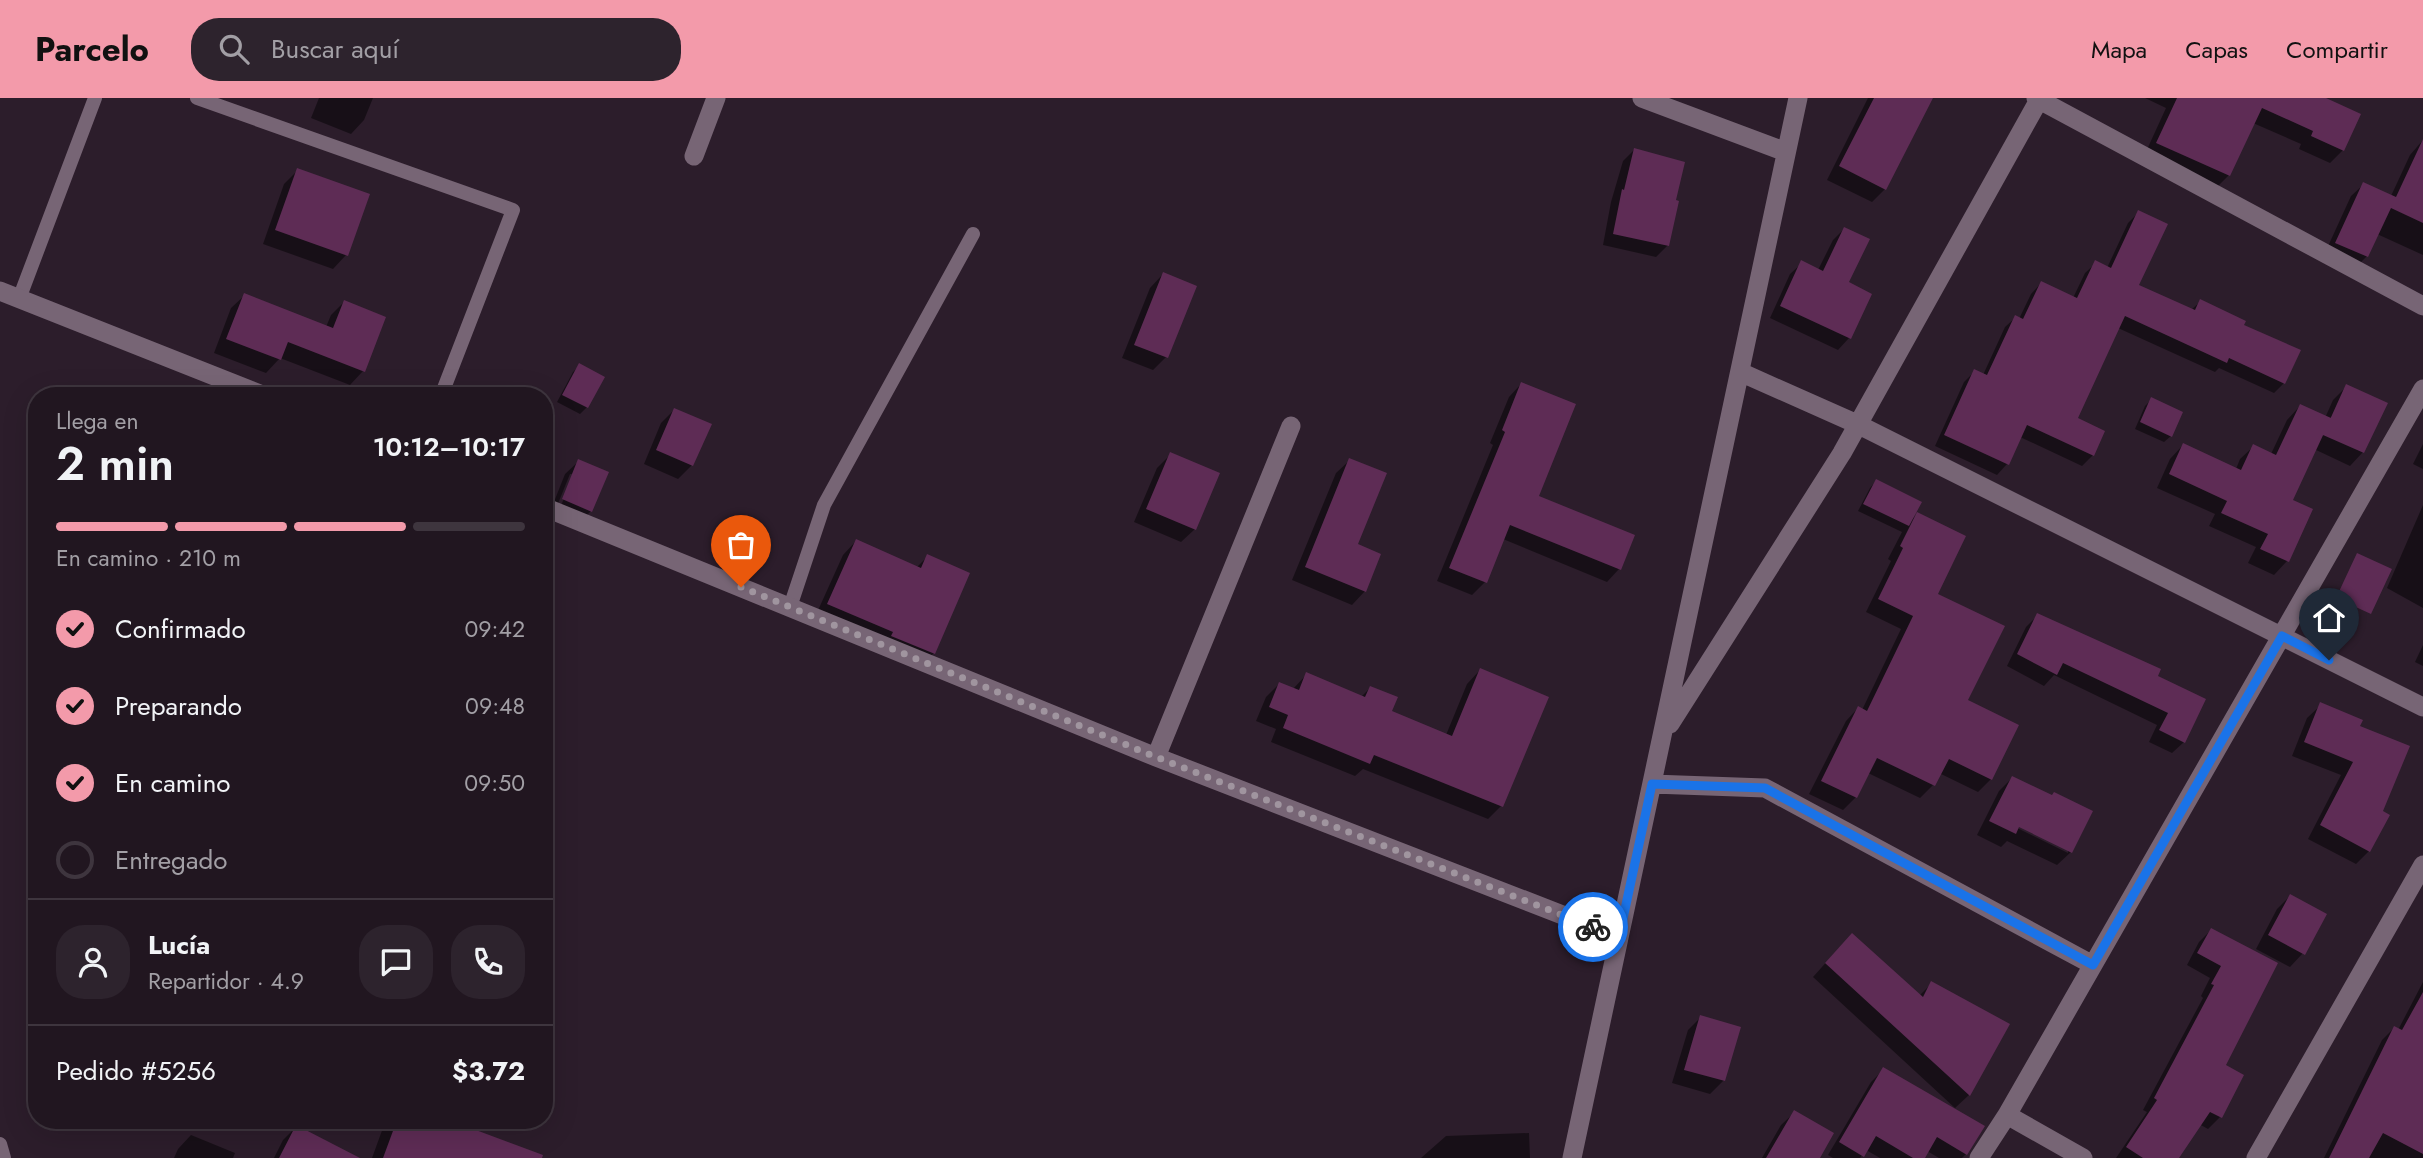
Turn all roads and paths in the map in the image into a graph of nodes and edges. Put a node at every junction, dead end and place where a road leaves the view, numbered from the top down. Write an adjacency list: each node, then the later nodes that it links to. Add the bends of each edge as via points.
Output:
1 (94, 98): 11 (lane)
2 (197, 98): 15 (lane, via 513,210)
3 (716, 98): 8 (street)
4 (1642, 98): 7 (street)
5 (1798, 98): 7 (street)
6 (2038, 99): 12 (street); 17 (street)
7 (1786, 152): 13 (street)
8 (694, 156)
9 (973, 234): 20 (lane, via 824,505)
10 (0, 292): 11 (street)
11 (19, 299): 14 (street)
12 (2423, 306)
13 (1740, 372): 17 (street); 23 (street)
14 (242, 387)
15 (444, 387)
16 (2423, 389): 21 (street)
17 (1857, 424): 21 (street); 23 (street)
18 (1291, 426): 24 (street)
19 (553, 511): 20 (street)
20 (790, 607): 24 (street)
21 (2282, 636): 22 (street); 28 (street)
22 (2423, 707)
23 (1662, 737): 25 (street)
24 (1156, 757): 27 (street)
25 (1652, 784): 27 (street); 28 (street, via 1765,788)
26 (2423, 865): 35 (street)
27 (1619, 937): 32 (street)
28 (2093, 965): 29 (street)
29 (2007, 1115): 33 (street); 34 (street)
30 (0, 1144): 31 (lane)
31 (4, 1158)
32 (1572, 1158)
33 (1979, 1158)
34 (2083, 1158)
35 (2256, 1158)

